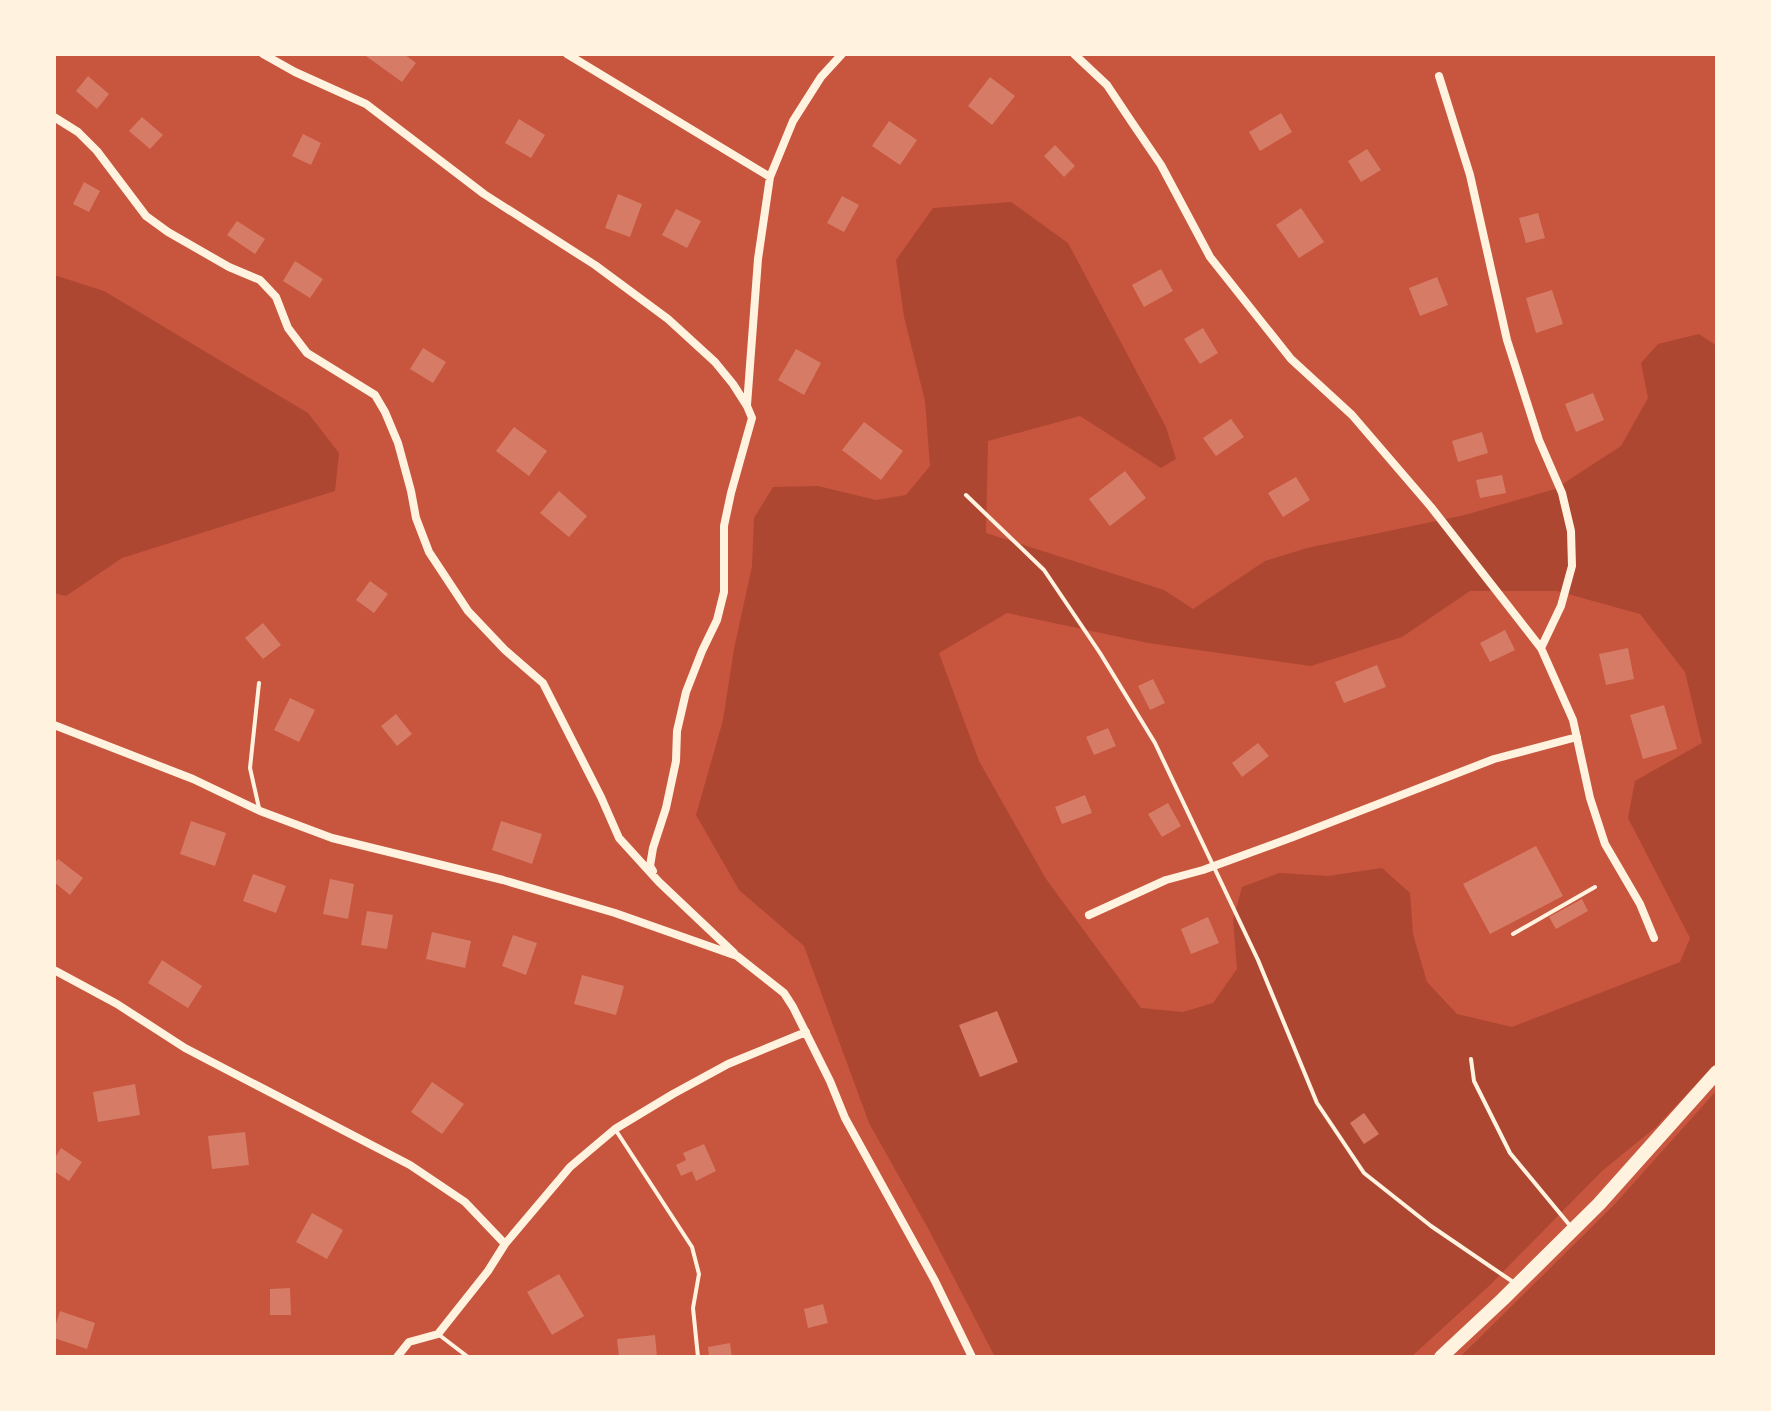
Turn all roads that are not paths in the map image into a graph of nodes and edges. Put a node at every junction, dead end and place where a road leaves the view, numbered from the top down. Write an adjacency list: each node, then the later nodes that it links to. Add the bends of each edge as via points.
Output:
1 (263, 54): 8 (street, via 366,104 484,194 618,282 715,362)
2 (567, 54): 7 (street)
3 (842, 54): 7 (street, via 793,121)
4 (1074, 54): 10 (street, via 1107,85 1161,165 1210,257 1291,359 1352,415 1421,496)
5 (1439, 76): 10 (street, via 1470,175 1507,340 1571,531 1572,566)
6 (54, 117): 16 (street, via 97,151 146,216 260,280 276,297 288,328 307,353 375,395 398,443 429,552 468,611 543,683 619,838)
7 (770, 177): 8 (street)
8 (747, 406): 16 (street, via 752,418 724,526 724,592 686,692 676,761 653,848 650,866)
9 (966, 495): 15 (lane, via 1044,570 1092,641 1155,743)
10 (1541, 648): 13 (street)
11 (259, 683): 14 (lane, via 250,768)
12 (54, 725): 14 (street)
13 (1577, 737): 15 (street, via 1494,759); 20 (street, via 1605,844)
14 (260, 811): 21 (street, via 332,838 615,913)
15 (1213, 866): 18 (street, via 1166,880); 29 (lane, via 1317,1103 1364,1173)
16 (659, 882): 21 (street)
17 (1595, 887): 19 (lane)
18 (1089, 915)
19 (1513, 934)
20 (1654, 938)
21 (737, 956): 23 (street, via 784,993)
22 (54, 970): 28 (street, via 185,1048 410,1165 465,1202)
23 (806, 1032): 26 (street, via 728,1064); 34 (street, via 845,1118)
24 (1471, 1059): 27 (lane, via 1474,1081 1510,1153)
25 (1717, 1072): 27 (main road)
26 (615, 1129): 28 (street, via 570,1167); 33 (lane, via 692,1247 699,1274 693,1308)
27 (1574, 1230): 29 (main road)
28 (505, 1244): 30 (street)
29 (1518, 1285): 35 (main road)
30 (438, 1334): 31 (street, via 409,1342); 32 (lane)
31 (397, 1357)
32 (468, 1357)
33 (698, 1357)
34 (972, 1357)
35 (1441, 1357)

